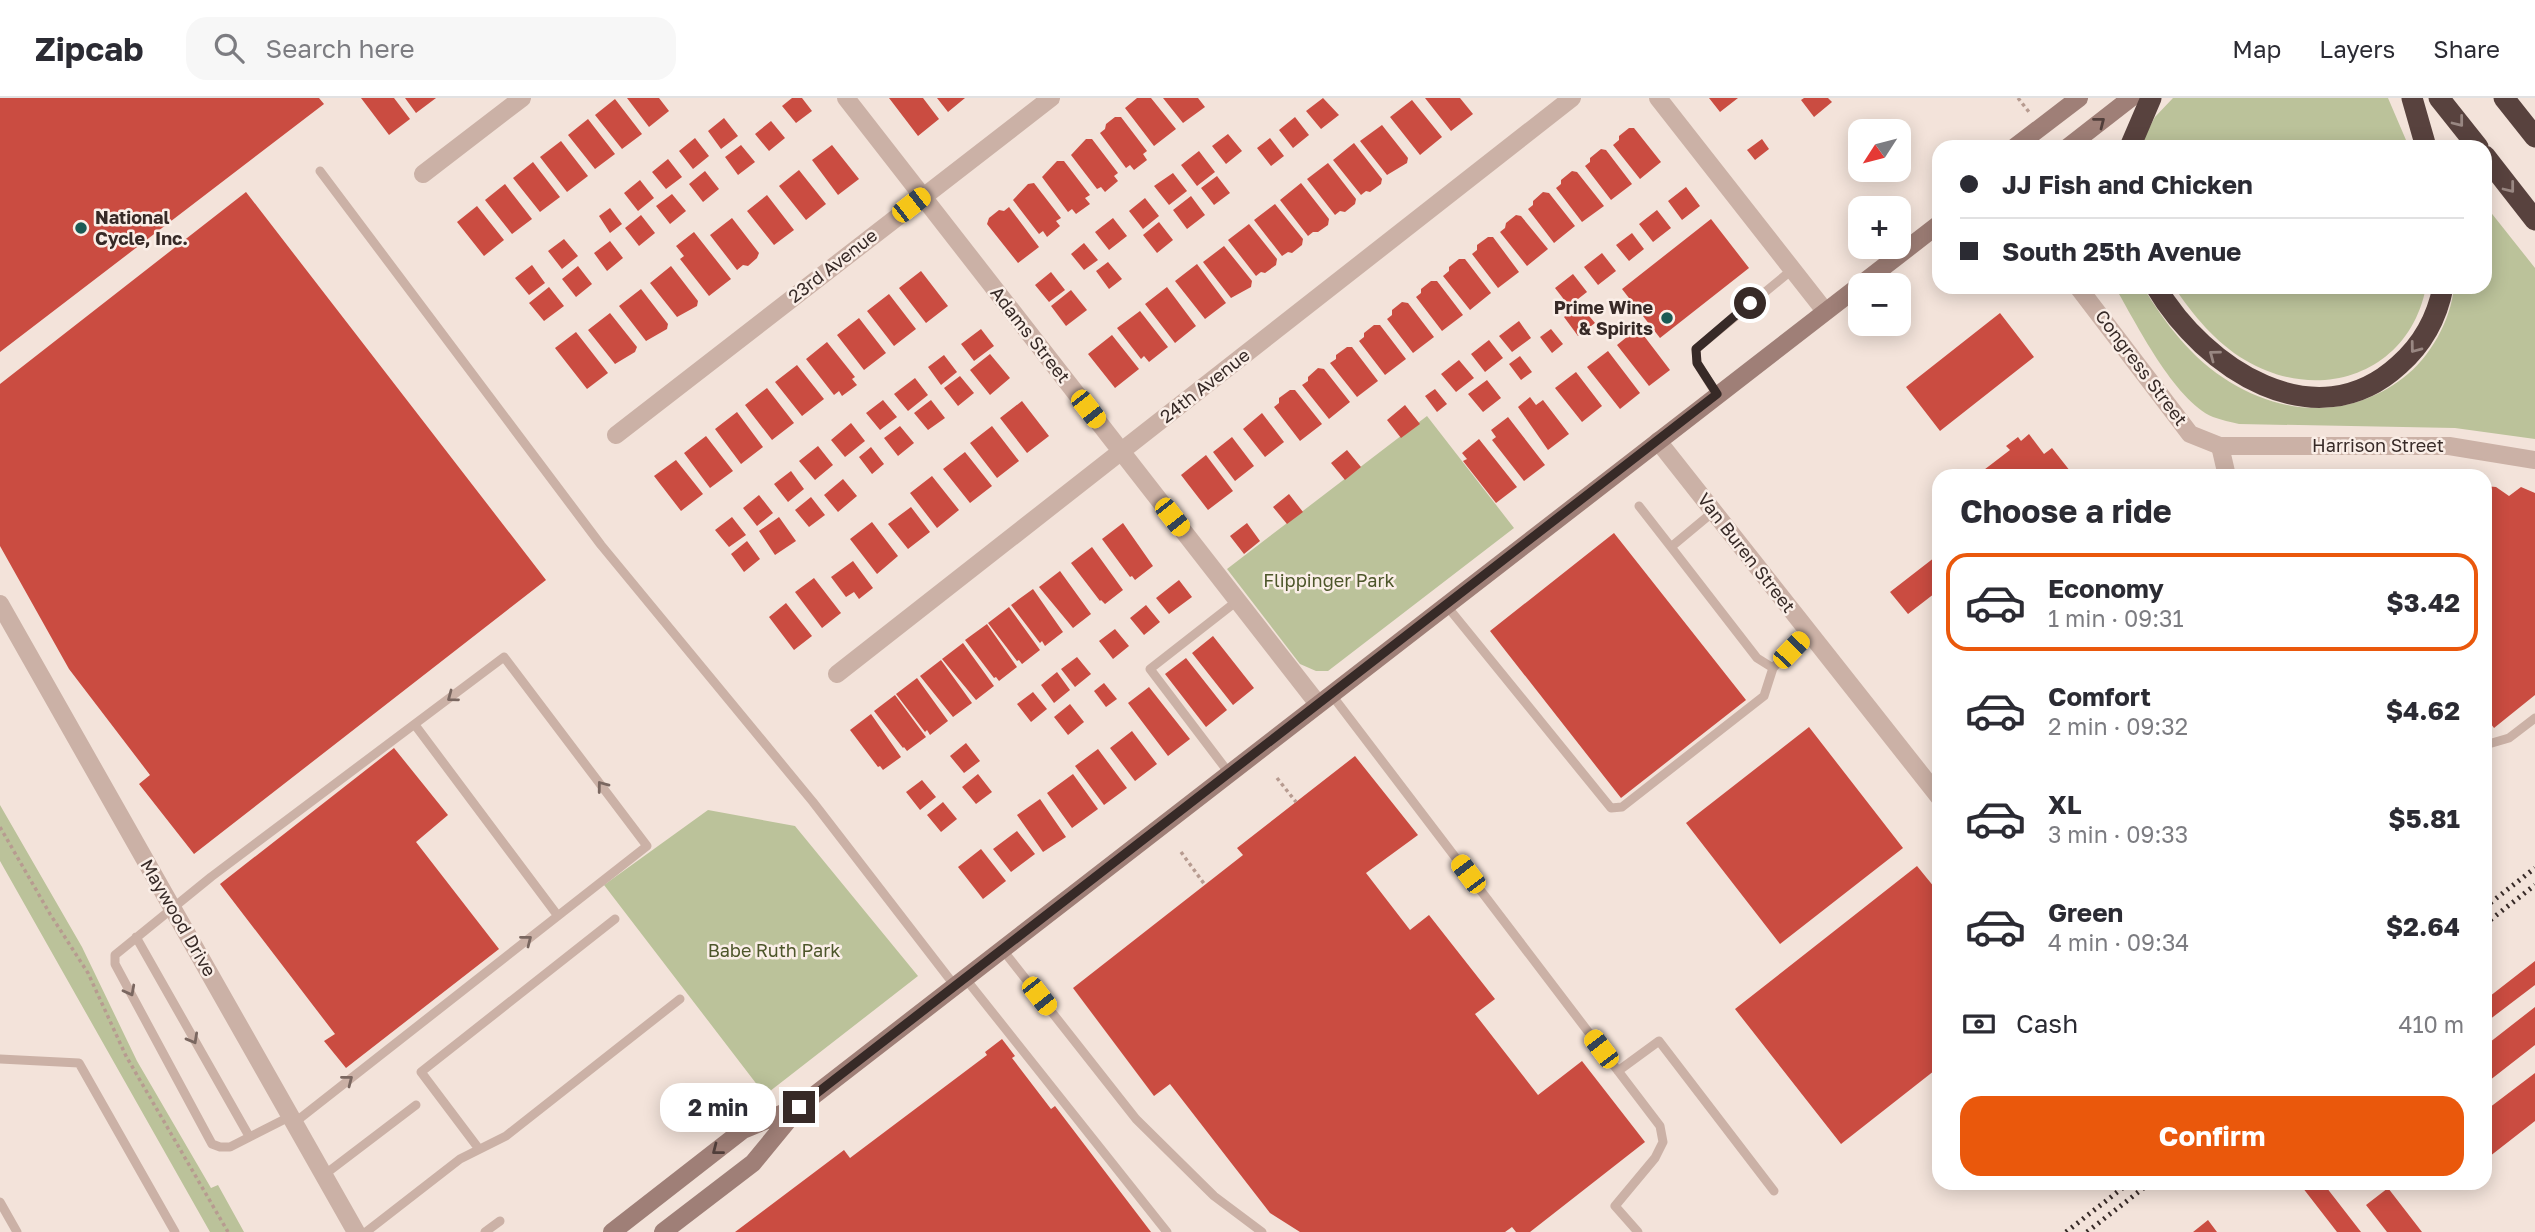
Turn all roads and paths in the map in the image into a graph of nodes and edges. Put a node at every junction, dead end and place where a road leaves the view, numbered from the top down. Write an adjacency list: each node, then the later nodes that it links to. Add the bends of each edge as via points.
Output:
1 (522, 98): 24 (street)
2 (846, 98): 25 (street, Adams Street)
3 (1051, 98): 25 (street, 23rd Avenue)
4 (1573, 98): 37 (street, 24th Avenue)
5 (1658, 98): 28 (street)
6 (2018, 98): 14 (path)
7 (2078, 98): 17 (main road)
8 (2131, 98): 18 (main road, one-way to 8)
9 (2151, 98): 19 (highway)
10 (2412, 98): 20 (highway)
11 (2439, 98): 21 (highway, one-way to 21)
12 (2504, 98): 16 (highway)
13 (2510, 98): 15 (highway)
14 (2030, 113)
15 (2535, 113)
16 (2535, 137)
17 (2024, 140)
18 (2077, 140)
19 (2133, 140)
20 (2424, 140)
21 (2472, 140)
22 (2492, 165): 26 (highway, one-way to 26)
23 (320, 171): 65 (lane, via 601,545)
24 (424, 174)
25 (923, 197): 34 (street, 23rd Avenue); 37 (street, Adams Street)
26 (2535, 220)
27 (1932, 229): 32 (main road)
28 (1793, 269): 32 (street); 33 (lane, via 1696,349 1697,363)
29 (2083, 294): 36 (street, Congress Street, via 2190,433)
30 (2160, 294): 31 (highway, one-way to 30, via 2437,315 2407,358 2362,389 2330,397 2283,393 2238,373 2200,344)
31 (2442, 294)
32 (1825, 311): 33 (main road)
33 (1717, 394): 35 (main road)
34 (617, 435)
35 (1658, 441): 41 (street, Van Buren Street); 44 (main road)
36 (2220, 446): 38 (street, Harrison Street, via 2449,446); 39 (street)
37 (1121, 452): 43 (street, Adams Street); 48 (street, 24th Avenue)
38 (2535, 460)
39 (2225, 469)
40 (1639, 506): 42 (lane)
41 (1713, 512): 42 (lane); 46 (street, Van Buren Street)
42 (1671, 547): 47 (lane, via 1757,657)
43 (1237, 601): 49 (street, Adams Street); 53 (lane, via 1150,669)
44 (1446, 605): 47 (lane, via 1611,808 1622,807 1764,696); 49 (main road)
45 (0, 606): 60 (street, Maywood Drive)
46 (1808, 632): 47 (lane); 55 (street, Van Buren Street)
47 (1773, 668)
48 (837, 674)
49 (1324, 699): 53 (main road); 68 (lane)
50 (2535, 718): 52 (lane, via 2509,738)
51 (415, 725): 60 (lane); 61 (lane); 61 (lane, one-way to 51, via 647,846 504,657)
52 (2492, 743)
53 (1229, 773): 64 (main road)
54 (1278, 778): 56 (path)
55 (1932, 788)
56 (1296, 802)
57 (0, 827): 80 (path, via 88,973 126,1056)
58 (1181, 852): 59 (path)
59 (1205, 885)
60 (173, 907): 63 (lane); 71 (street, Maywood Drive)
61 (558, 916): 71 (lane, one-way to 61)
62 (615, 919): 73 (lane, via 421,1072)
63 (136, 937): 72 (lane, one-way to 72); 72 (lane, one-way to 72, via 114,955 115,964 212,1144 230,1147)
64 (1002, 949): 65 (main road); 87 (lane, via 1136,1119 1214,1196)
65 (960, 982): 70 (main road); 86 (lane)
66 (680, 999): 73 (lane, via 506,1136)
67 (0, 1059): 79 (lane, via 79,1063)
68 (1618, 1071): 75 (lane, via 1659,1041); 88 (lane, via 1660,1126 1663,1142 1615,1206)
69 (416, 1105): 74 (lane)
70 (799, 1107): 84 (main road, one-way to 84, via 743,1130); 85 (main road, via 753,1163)
71 (293, 1120): 72 (lane); 74 (street, Maywood Drive)
72 (248, 1136)
73 (479, 1149): 82 (lane, via 460,1158)
74 (324, 1175): 81 (street, Maywood Drive)
75 (1773, 1191)
76 (0, 1202): 78 (lane)
77 (500, 1221): 83 (lane)
78 (17, 1232)
79 (175, 1232)
80 (228, 1232)
81 (356, 1232)
82 (366, 1232)
83 (485, 1232)
84 (612, 1232)
85 (663, 1232)
86 (1167, 1232)
87 (1262, 1232)
88 (1638, 1232)

